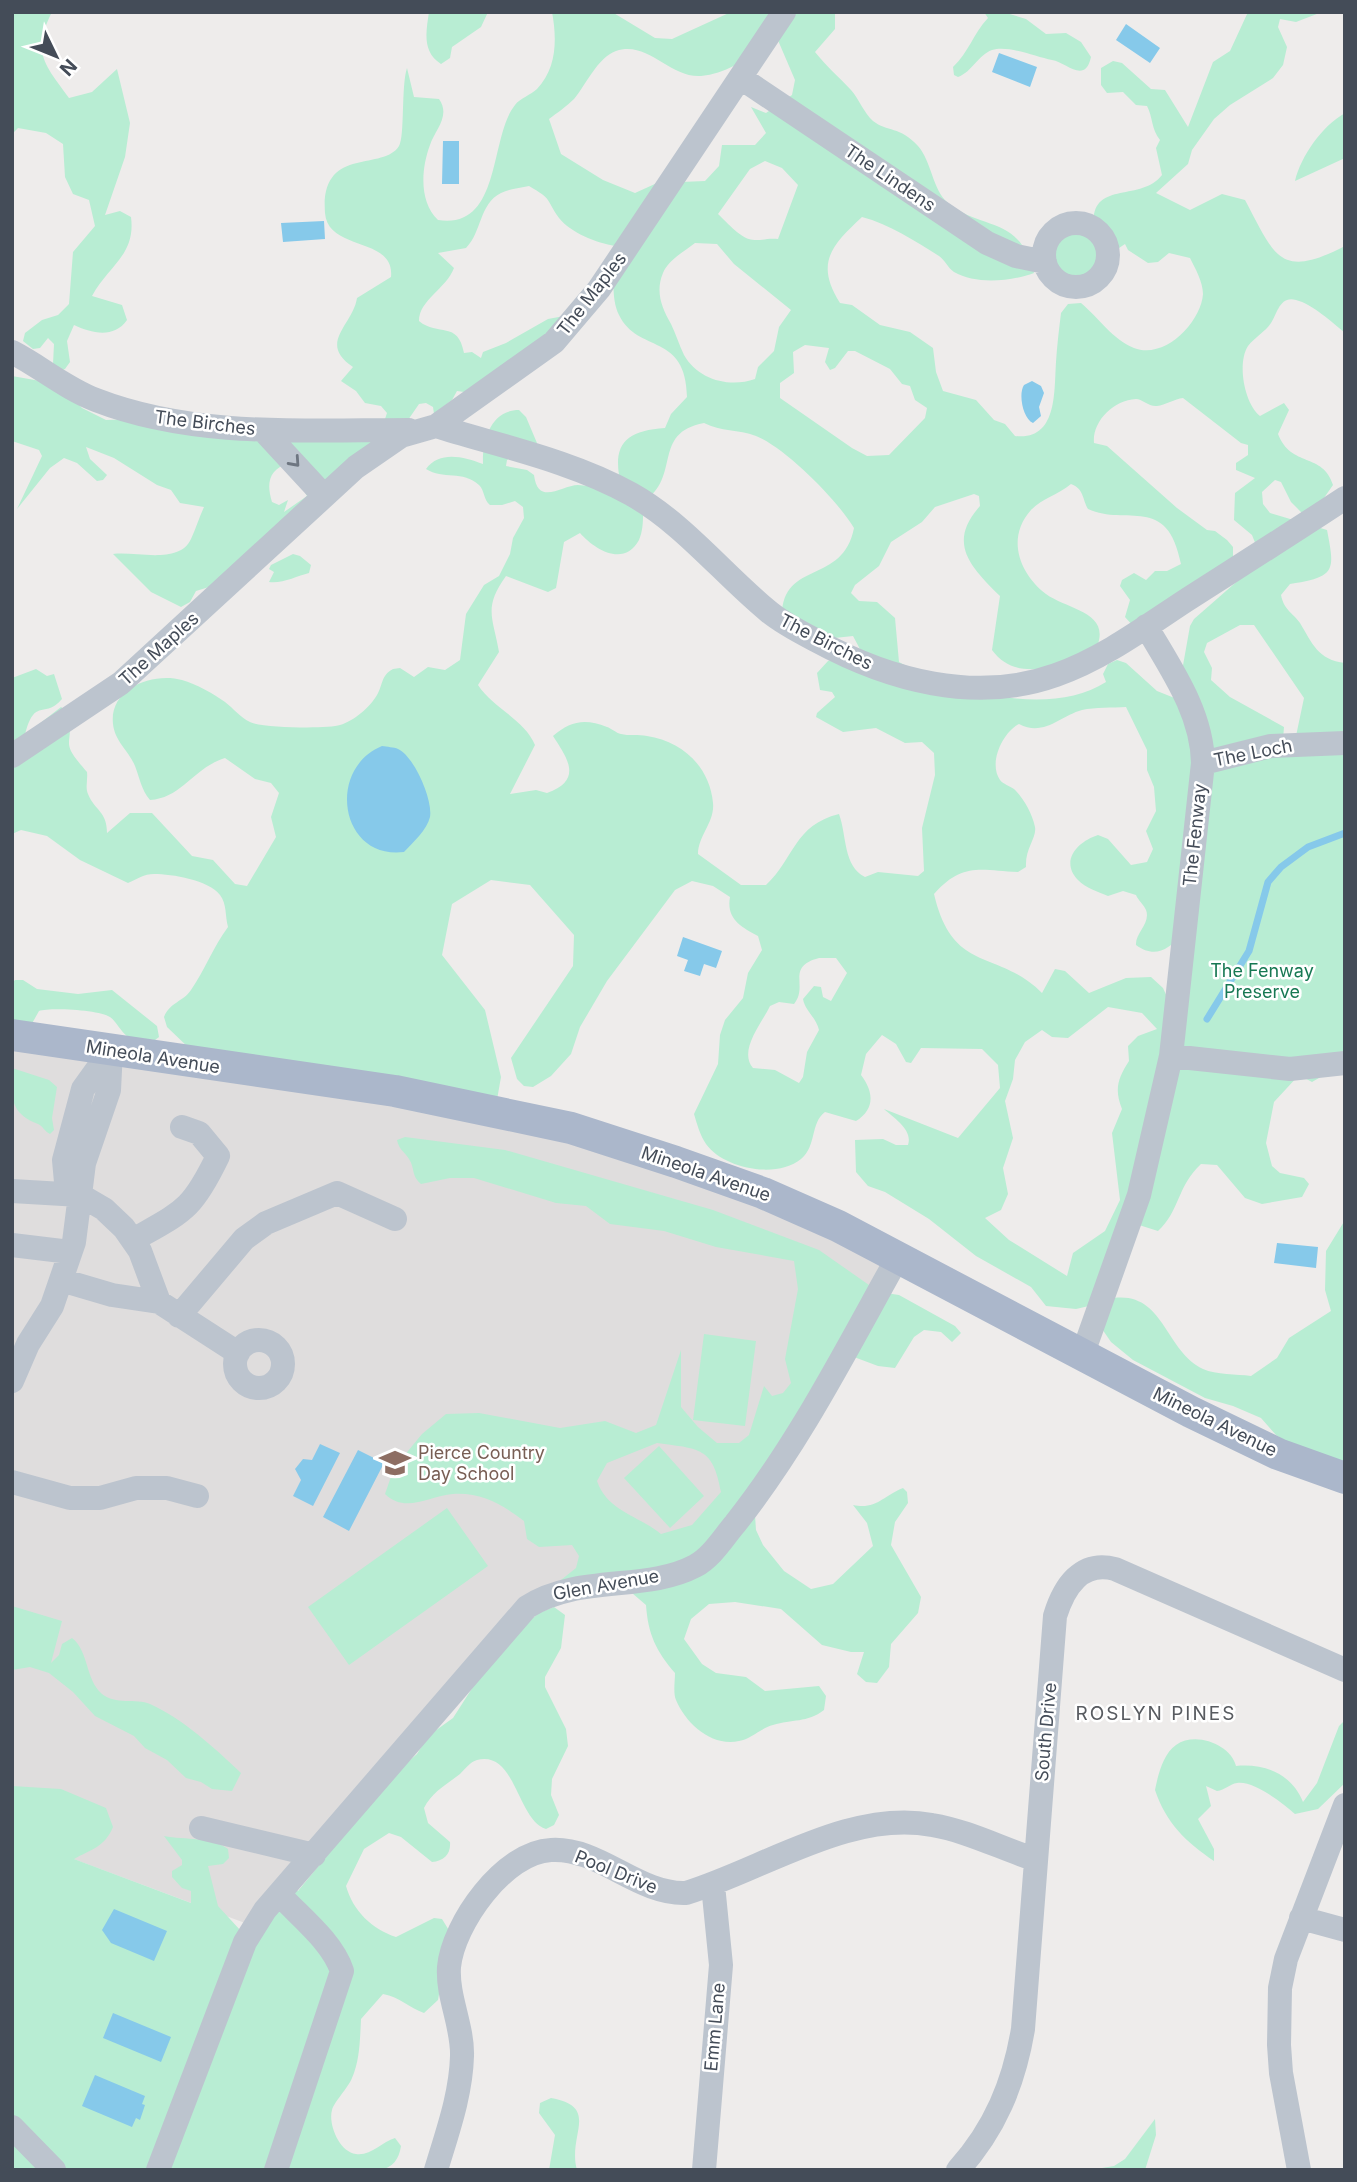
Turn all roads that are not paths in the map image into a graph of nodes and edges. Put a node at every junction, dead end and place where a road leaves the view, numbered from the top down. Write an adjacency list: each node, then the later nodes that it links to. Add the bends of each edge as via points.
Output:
1 (784, 12): 2 (street, The Maples)
2 (741, 78): 3 (street, The Lindens, via 987,243); 5 (street, The Maples, via 572,323 527,363)
3 (1045, 262)
4 (12, 352): 6 (street, The Birches, via 55,380 122,410)
5 (425, 428): 6 (street, The Birches); 7 (street, The Maples, via 375,453); 9 (street, The Birches, via 596,477 632,495 678,528 779,620 852,660 910,680 967,688 1038,680 1080,665)
6 (263, 430): 7 (street, one-way to 7)
7 (324, 496): 11 (street, The Maples, via 121,683)
8 (1345, 498): 9 (street, The Birches)
9 (1146, 626): 12 (street, The Fenway, via 1199,727)
10 (1345, 743): 12 (street, The Loch, via 1271,746)
11 (12, 756)
12 (1203, 763): 15 (street, The Fenway)
13 (12, 1035): 14 (main road, Mineola Avenue)
14 (111, 1050): 19 (street, via 83,1089 64,1160 66,1182); 24 (main road, Mineola Avenue, via 395,1091 571,1128 763,1193)
15 (1171, 1055): 16 (street, via 1290,1069); 28 (street, The Fenway, via 1139,1195)
16 (1345, 1063)
17 (183, 1127): 21 (street, via 199,1133 218,1156 192,1203)
18 (12, 1191): 19 (street)
19 (80, 1195): 21 (street, via 115,1218); 23 (street)
20 (395, 1219): 26 (street, via 337,1193 244,1238)
21 (133, 1240): 26 (street)
22 (12, 1245): 23 (street)
23 (70, 1252): 25 (street)
24 (898, 1257): 28 (main road, Mineola Avenue); 36 (street, Glen Avenue, via 796,1436 708,1556 686,1569 644,1579 562,1590 527,1607)
25 (61, 1280): 26 (street); 29 (street, via 52,1307 27,1344)
26 (169, 1309): 27 (street)
27 (238, 1353)
28 (1083, 1353): 30 (main road, Mineola Avenue, via 1278,1454)
29 (12, 1381)
30 (1345, 1478)
31 (12, 1482): 32 (street, via 70,1498 100,1498 136,1488 167,1488)
32 (197, 1496)
33 (1345, 1670): 37 (street, South Drive, via 1115,1569 1095,1566 1080,1573 1067,1588 1055,1616)
34 (1345, 1805): 40 (street)
35 (201, 1828): 36 (street)
36 (314, 1855): 39 (street, Glen Avenue)
37 (1034, 1859): 38 (street, Pool Drive, via 931,1824 888,1822 801,1848); 48 (street, South Drive, via 1017,2064 998,2114)
38 (713, 1885): 46 (street, Pool Drive, via 686,1893 663,1891 579,1854 552,1849 512,1865 469,1915 452,1952 450,1984 462,2057); 47 (street, Emm Lane, via 720,1965)
39 (279, 1894): 44 (street, Glen Avenue, via 245,1942); 45 (street, via 326,1944 342,1971)
40 (1301, 1918): 41 (street); 49 (street, via 1284,1969 1279,2045)
41 (1345, 1930)
42 (12, 2127): 43 (street)
43 (54, 2170)
44 (158, 2170)
45 (275, 2170)
46 (436, 2170)
47 (704, 2170)
48 (958, 2170)
49 (1299, 2170)

